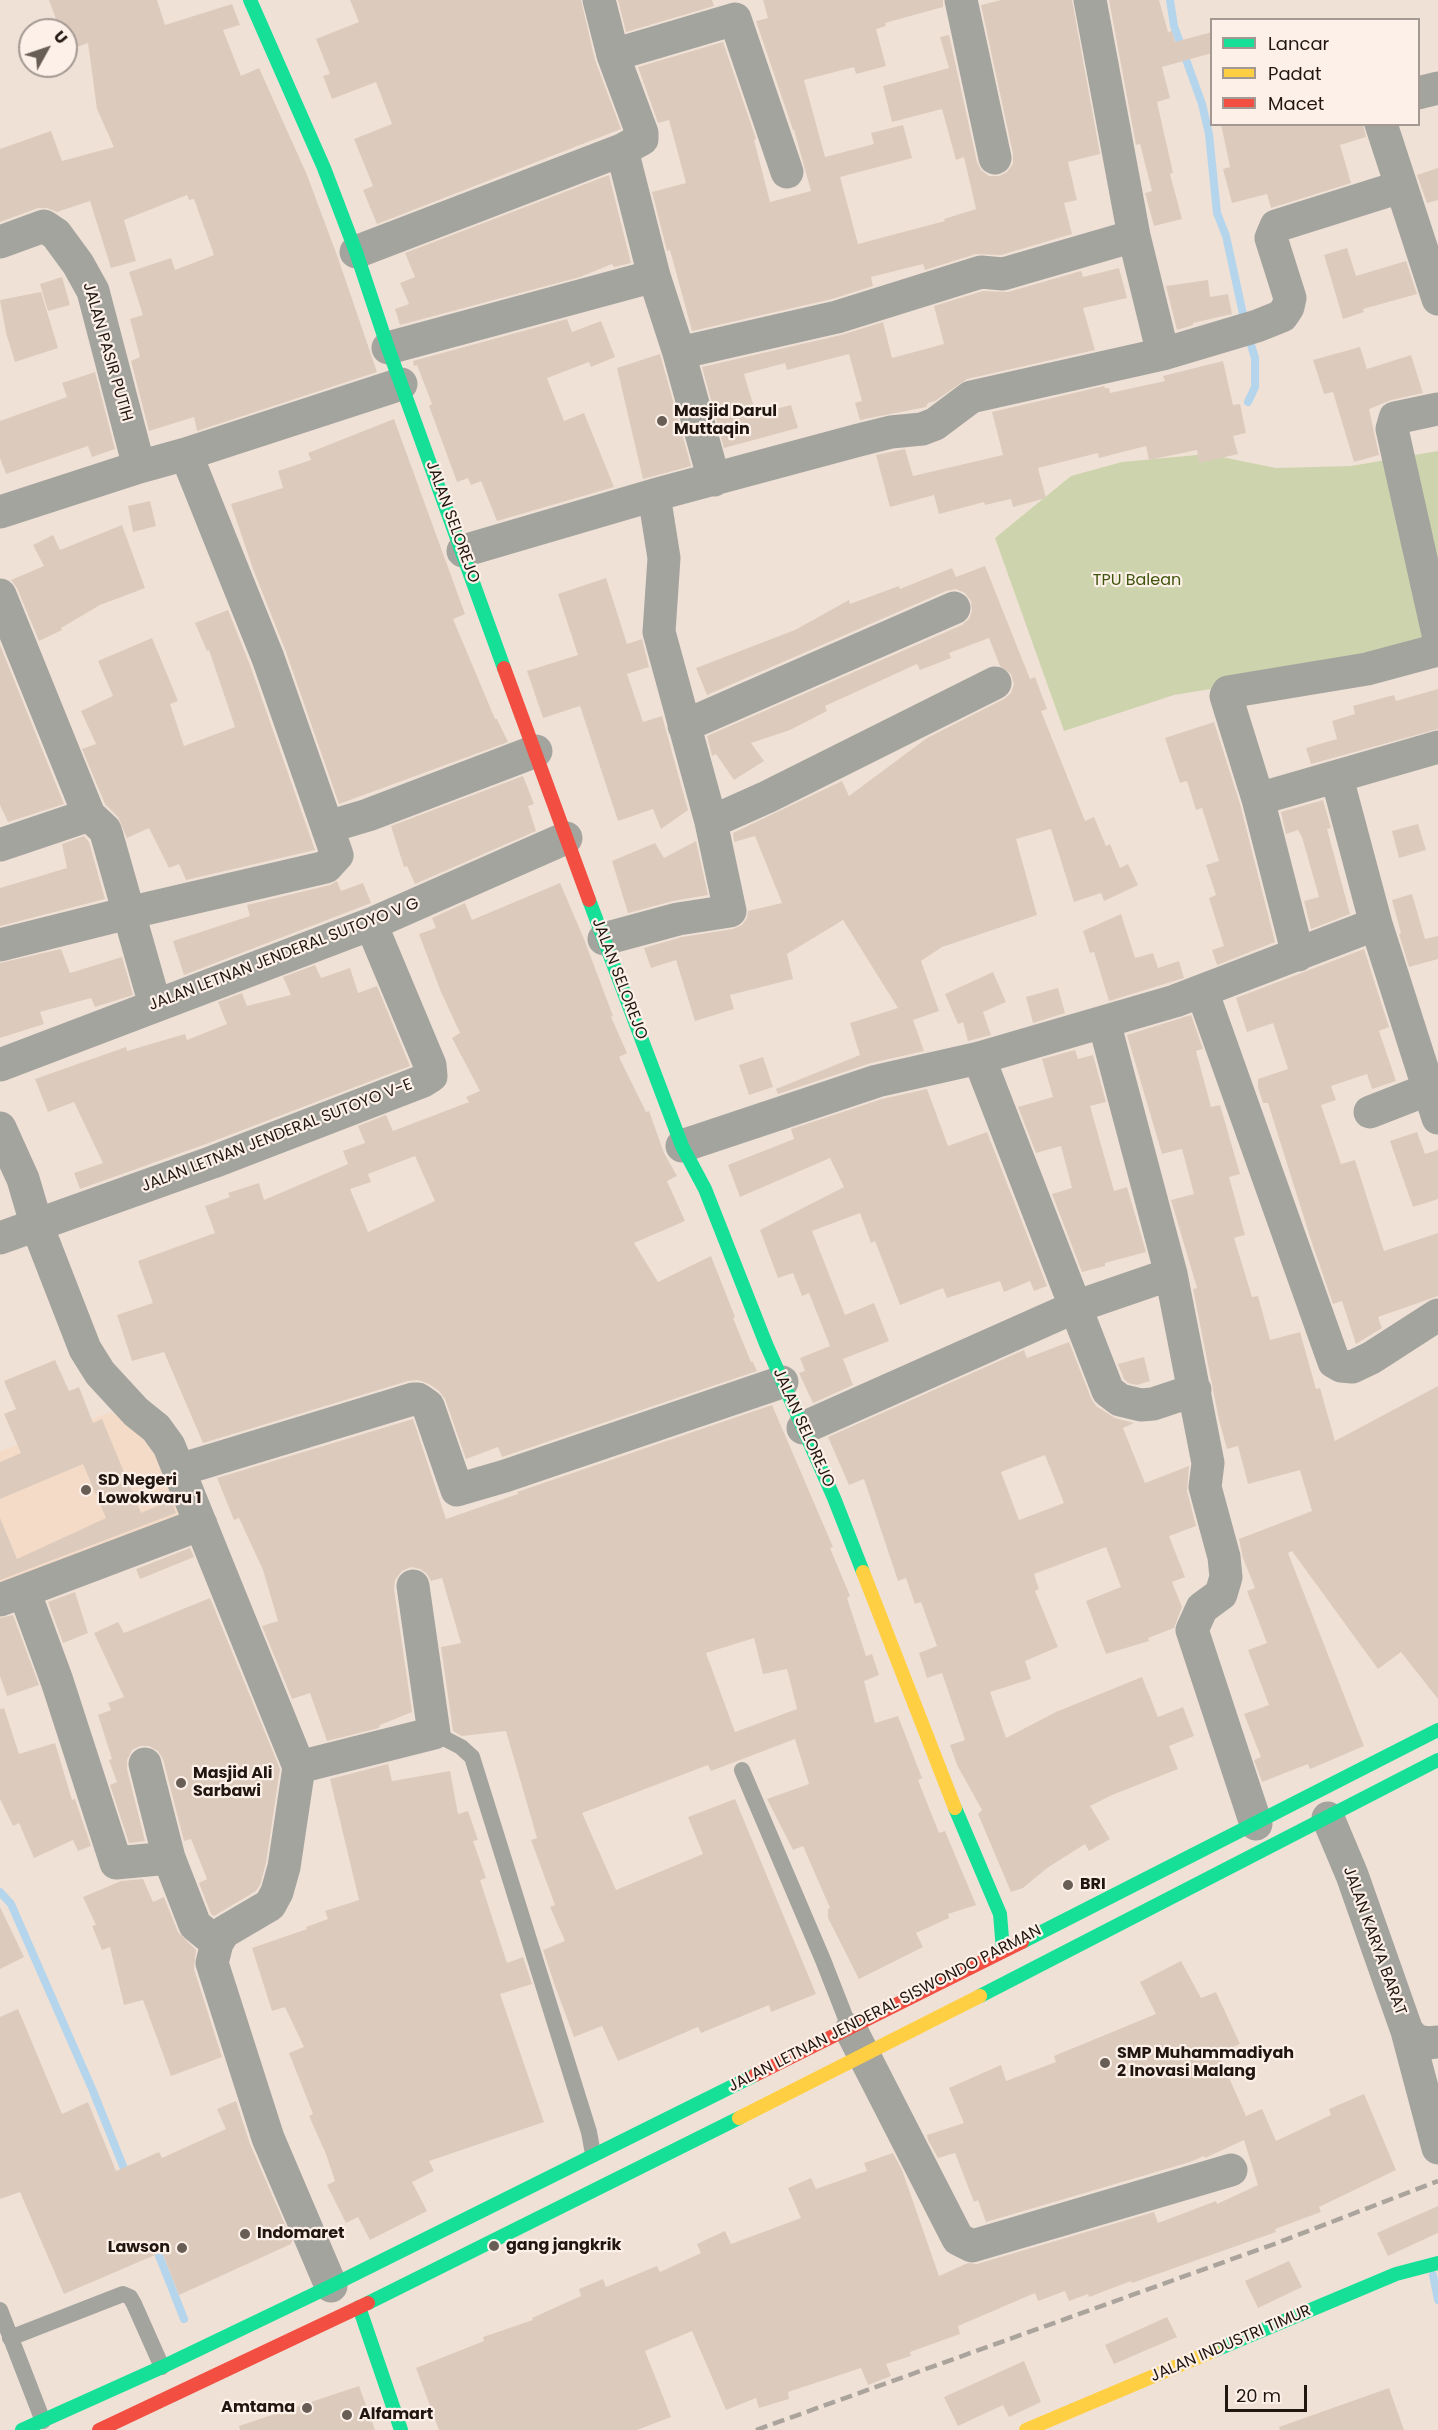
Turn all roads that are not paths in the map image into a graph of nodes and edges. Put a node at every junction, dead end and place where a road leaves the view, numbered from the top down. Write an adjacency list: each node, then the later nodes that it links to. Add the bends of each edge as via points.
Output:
1 (250, 0): 16 (main road, JALAN SELOREJO, via 324,168)
2 (599, 0): 5 (street)
3 (961, 0): 10 (street)
4 (1090, 0): 13 (street)
5 (614, 55): 9 (street, via 642,133 642,139); 11 (street, via 735,19)
6 (1438, 88): 7 (street)
7 (1420, 93)
8 (1383, 126): 12 (street)
9 (622, 150): 16 (street); 17 (street)
10 (995, 158)
11 (787, 172)
12 (1400, 187): 15 (street); 21 (street, via 1276,226 1271,238 1290,298 1282,316)
13 (1134, 236): 20 (street, via 1003,274 981,272 837,316); 21 (street)
14 (0, 242): 25 (street, JALAN PASIR PUTIH, via 44,226 56,234 78,264 93,291)
15 (1430, 249): 18 (street)
16 (356, 252): 19 (main road, JALAN SELOREJO)
17 (654, 276): 19 (street); 20 (street)
18 (1438, 299)
19 (387, 348): 22 (main road, JALAN SELOREJO)
20 (679, 353): 26 (street)
21 (1163, 354): 26 (street, via 971,397 922,429 891,432)
22 (401, 384): 24 (street); 29 (main road, JALAN SELOREJO)
23 (1438, 409): 32 (street, via 1395,418 1392,429)
24 (186, 454): 25 (street); 42 (street, via 268,658)
25 (139, 467): 28 (street)
26 (714, 480): 27 (street)
27 (654, 495): 29 (street); 35 (street, via 664,558 659,632)
28 (0, 512)
29 (463, 552): 37 (main road, JALAN SELOREJO)
30 (0, 595): 40 (street)
31 (954, 608): 35 (street)
32 (1438, 634)
33 (1438, 650): 39 (street, via 1357,671 1228,692 1228,705)
34 (996, 683): 41 (street)
35 (684, 726): 41 (street)
36 (1438, 747): 38 (street)
37 (536, 751): 42 (street); 43 (main road, JALAN SELOREJO)
38 (1337, 778): 39 (street); 47 (street)
39 (1258, 799): 50 (street)
40 (89, 815): 44 (street); 45 (street, via 108,836)
41 (711, 822): 48 (street, via 730,911 678,919)
42 (328, 827): 45 (street, via 337,855 326,867)
43 (566, 838): 46 (street, JALAN LETNAN JENDERAL SUTOYO V G); 48 (main road, JALAN SELOREJO)
44 (0, 844)
45 (128, 913): 49 (street); 52 (street)
46 (371, 924): 52 (street, JALAN LETNAN JENDERAL SUTOYO V G); 60 (street, JALAN LETNAN JENDERAL SUTOYO V-E, via 430,1065 431,1076 213,1162)
47 (1376, 924): 50 (street); 56 (street)
48 (604, 939): 59 (main road, JALAN SELOREJO)
49 (0, 945)
50 (1298, 955): 51 (street)
51 (1202, 991): 53 (street); 64 (street, via 1334,1362 1352,1367)
52 (155, 1005): 55 (street, JALAN LETNAN JENDERAL SUTOYO V G)
53 (1104, 1022): 54 (street); 62 (street)
54 (980, 1058): 59 (street, via 877,1081); 63 (street)
55 (0, 1065)
56 (1433, 1103): 57 (street)
57 (1370, 1112)
58 (0, 1128): 60 (street, via 23,1179)
59 (682, 1146): 65 (main road, JALAN SELOREJO, via 705,1189)
60 (36, 1223): 61 (street); 68 (street, via 85,1349 117,1392 156,1428)
61 (0, 1238)
62 (1171, 1274): 63 (street); 66 (street)
63 (1075, 1307): 66 (street, via 1108,1390 1120,1400 1153,1404); 67 (street)
64 (1438, 1315)
65 (782, 1382): 67 (main road, JALAN SELOREJO); 68 (street, via 457,1490 428,1406 413,1398)
66 (1195, 1390): 79 (street, via 1208,1463 1205,1487 1226,1577 1221,1594 1202,1608 1192,1630)
67 (803, 1428): 82 (main road, JALAN SELOREJO, via 1000,1914)
68 (179, 1470): 69 (street)
69 (201, 1524): 71 (street); 76 (street)
70 (413, 1586): 73 (street)
71 (12, 1595): 80 (street, via 57,1681 116,1863)
72 (1438, 1730): 79 (main road, JALAN LETNAN JENDERAL SISWONDO PARMAN)
73 (434, 1733): 76 (street); 88 (lane, via 472,1757)
74 (1438, 1760): 78 (main road, JALAN LETNAN JENDERAL SISWONDO PARMAN)
75 (145, 1764): 80 (street)
76 (300, 1767): 81 (street, via 277,1892 270,1905 224,1932)
77 (742, 1770): 84 (lane)
78 (1328, 1818): 83 (street, JALAN KARYA BARAT); 84 (main road, JALAN LETNAN JENDERAL SISWONDO PARMAN)
79 (1256, 1824): 82 (main road, JALAN LETNAN JENDERAL SISWONDO PARMAN)
80 (169, 1858): 81 (street, via 195,1925)
81 (217, 1943): 91 (street, via 212,1963 268,2138)
82 (1003, 1950): 84 (main road, JALAN LETNAN JENDERAL SISWONDO PARMAN)
83 (1407, 2031): 85 (street, JALAN KARYA BARAT, via 1414,2040); 87 (street)
84 (857, 2042): 86 (main road, JALAN LETNAN JENDERAL SISWONDO PARMAN); 86 (main road, JALAN LETNAN JENDERAL SISWONDO PARMAN); 89 (street, via 958,2239 972,2246)
85 (1438, 2042)
86 (743, 2099): 88 (main road, JALAN LETNAN JENDERAL SISWONDO PARMAN); 92 (main road, JALAN LETNAN JENDERAL SISWONDO PARMAN)
87 (1438, 2148)
88 (593, 2154): 91 (main road, JALAN LETNAN JENDERAL SISWONDO PARMAN)
89 (1231, 2170)
90 (1438, 2263): 100 (main road, JALAN INDUSTRI TIMUR, via 1414,2268)
91 (331, 2286): 95 (main road, JALAN LETNAN JENDERAL SISWONDO PARMAN)
92 (359, 2307): 98 (main road, JALAN LETNAN JENDERAL SISWONDO PARMAN); 99 (main road)
93 (0, 2310): 94 (lane)
94 (10, 2338): 95 (lane, via 123,2294 134,2304); 96 (lane)
95 (162, 2367): 96 (main road, JALAN LETNAN JENDERAL SISWONDO PARMAN)
96 (43, 2421): 97 (main road, JALAN LETNAN JENDERAL SISWONDO PARMAN)
97 (22, 2430)
98 (99, 2430)
99 (401, 2430)
100 (1026, 2430)

